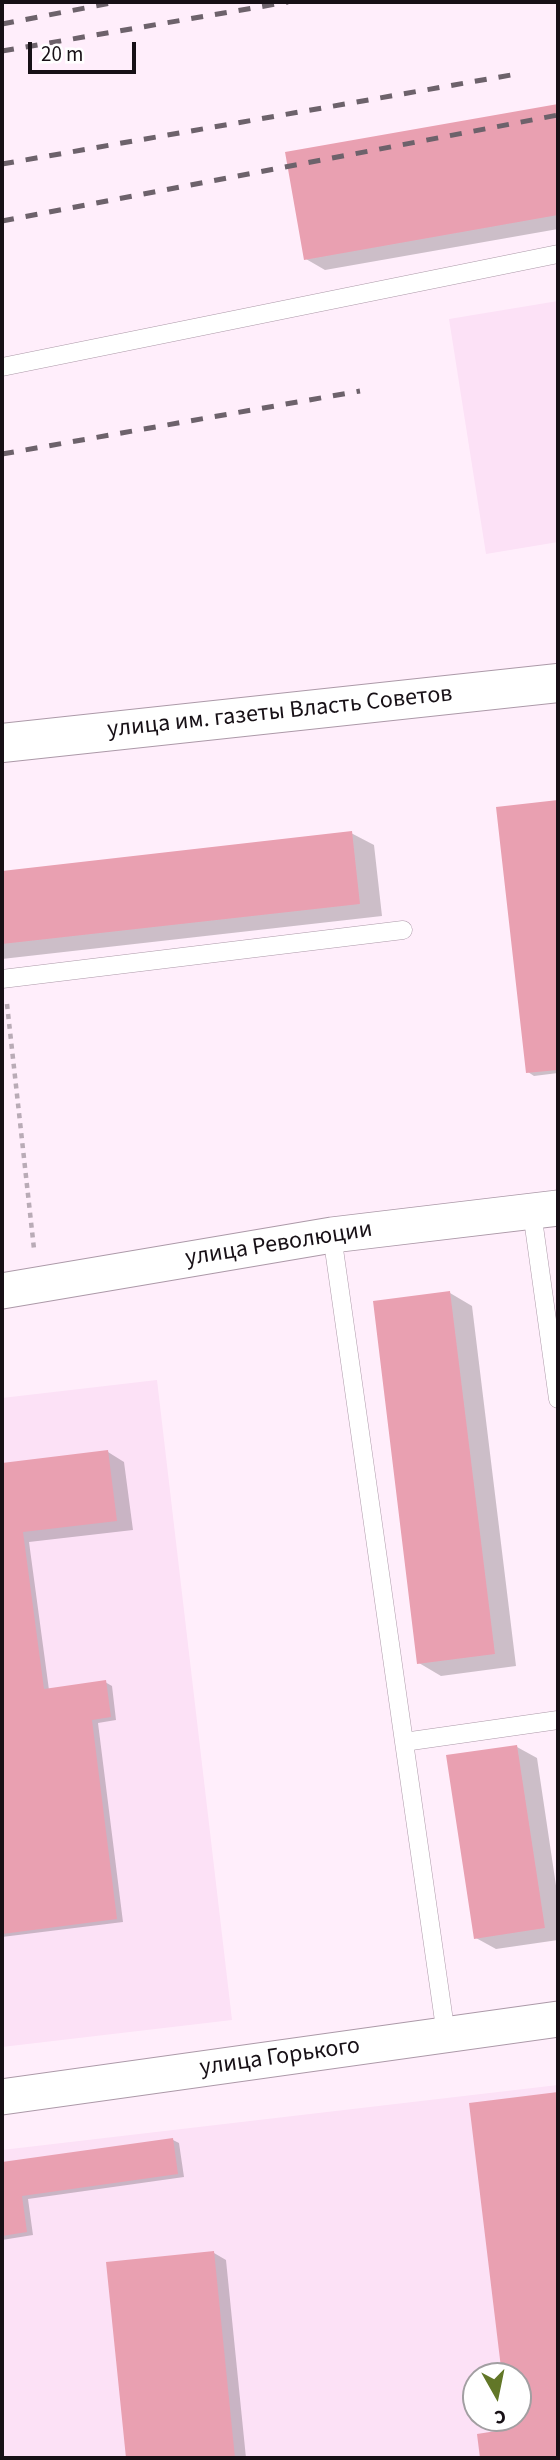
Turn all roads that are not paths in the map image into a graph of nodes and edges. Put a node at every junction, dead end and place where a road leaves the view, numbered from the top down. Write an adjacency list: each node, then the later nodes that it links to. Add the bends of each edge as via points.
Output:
1 (558, 254): 2 (lane)
2 (2, 367)
3 (558, 683): 4 (street, улица им. газеты Власть Советов)
4 (2, 743)
5 (403, 930): 6 (lane)
6 (3, 979)
7 (545, 1210): 8 (street, улица Революции); 10 (lane)
8 (332, 1235): 9 (street, улица Революции); 12 (lane)
9 (2, 1291)
10 (558, 1399)
11 (558, 1720): 12 (lane)
12 (404, 1742): 14 (lane)
13 (558, 2019): 14 (street, улица Горького)
14 (446, 2035): 15 (street, улица Горького)
15 (2, 2097)

